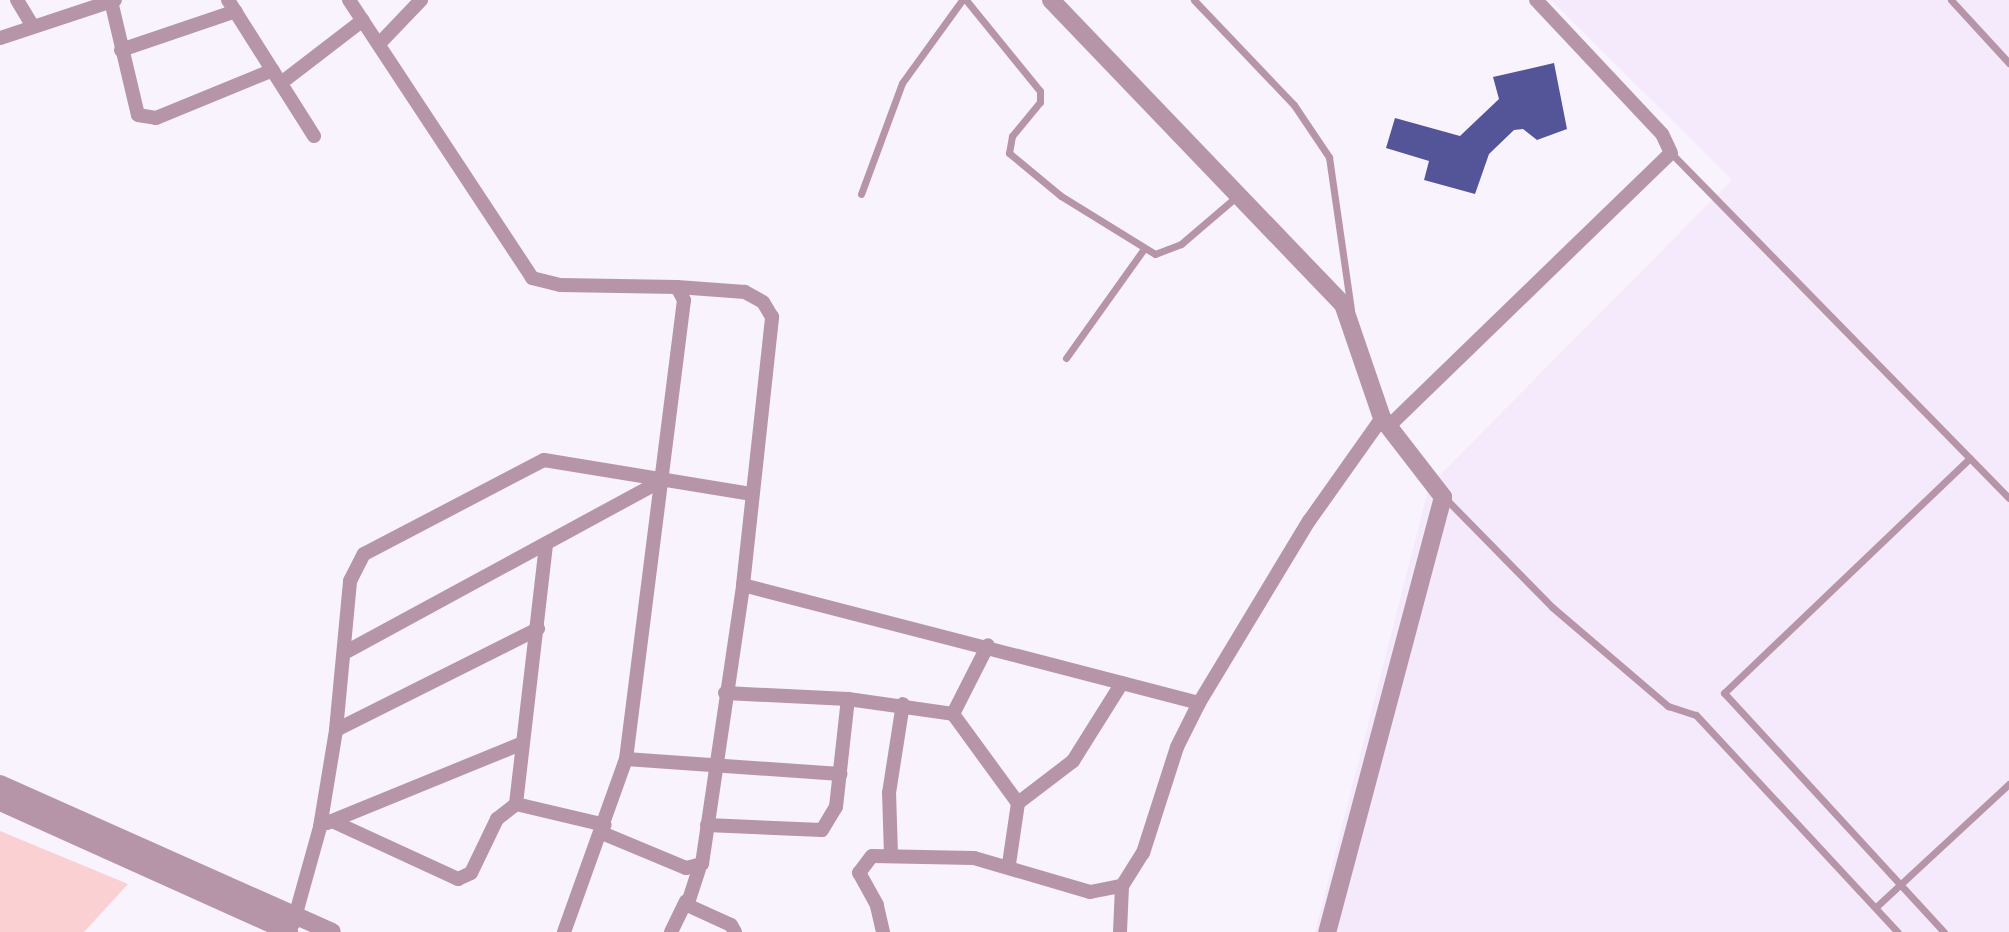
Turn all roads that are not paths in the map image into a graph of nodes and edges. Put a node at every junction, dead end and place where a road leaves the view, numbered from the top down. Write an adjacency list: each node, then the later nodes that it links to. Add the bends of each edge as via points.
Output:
1 (18, 0): 12 (street)
2 (349, 0): 11 (street)
3 (421, 0): 14 (street)
4 (964, 0): 20 (lane, via 902,83); 22 (lane, via 1040,90 1036,110 1008,143 1013,160)
5 (1051, 0): 21 (street)
6 (1194, 0): 24 (lane, via 1294,105 1329,156)
7 (1536, 0): 19 (street, via 1662,134)
8 (1951, 0): 16 (lane)
9 (113, 6): 12 (street); 15 (street)
10 (232, 6): 15 (street); 17 (street)
11 (363, 20): 14 (street); 17 (street)
12 (33, 27): 13 (street)
13 (0, 38)
14 (379, 44): 23 (street, via 532,278 560,285)
15 (121, 50): 17 (street, via 133,107 147,118)
16 (2009, 63)
17 (277, 76): 18 (street)
18 (314, 136)
19 (1671, 153): 26 (street); 27 (lane)
20 (862, 194)
21 (1236, 197): 22 (lane, via 1167,253); 24 (street)
22 (1143, 250): 25 (lane)
23 (677, 288): 28 (street, via 685,313); 29 (street, via 745,292 764,302 772,317)
24 (1353, 320): 26 (street)
25 (1066, 358)
26 (1385, 422): 30 (street); 40 (street, via 1309,521)
27 (1970, 458): 31 (lane); 59 (lane, via 1724,693)
28 (663, 480): 29 (street); 32 (street); 36 (street, via 544,460 364,554 350,581); 45 (street)
29 (752, 494): 33 (street)
30 (1443, 497): 62 (lane, via 1562,616 1668,706 1696,715); 70 (street)
31 (2009, 498)
32 (546, 546): 34 (street); 36 (street)
33 (743, 585): 35 (street); 38 (street)
34 (538, 629): 43 (street); 44 (street)
35 (988, 645): 37 (street); 42 (street)
36 (344, 653): 43 (street)
37 (1122, 683): 40 (street); 51 (street, via 1073,761)
38 (725, 694): 39 (street); 46 (street)
39 (848, 699): 41 (street); 47 (street)
40 (1199, 703): 60 (street, via 1177,747 1143,853)
41 (902, 704): 42 (street); 56 (street, via 889,793)
42 (953, 714): 51 (street)
43 (336, 730): 53 (street)
44 (522, 744): 52 (street); 53 (street)
45 (626, 759): 46 (street); 55 (street)
46 (717, 763): 47 (street); 54 (street)
47 (840, 774): 54 (street, via 836,807 822,830)
48 (0, 784): 63 (street)
49 (2009, 784): 59 (lane)
50 (0, 802): 63 (street)
51 (1018, 803): 57 (street)
52 (516, 804): 53 (street, via 497,819 471,873 458,879); 55 (street)
53 (326, 824): 63 (street)
54 (707, 825): 58 (street)
55 (603, 829): 58 (street); 65 (street)
56 (891, 855): 57 (street); 68 (street, via 864,860 859,873 877,905)
57 (1009, 864): 60 (street, via 1070,888 1107,891)
58 (699, 869): 61 (street)
59 (1901, 886): 62 (lane); 72 (lane)
60 (1122, 887): 69 (street)
61 (686, 901): 66 (street); 67 (street, via 690,909 726,922)
62 (1876, 907): 71 (lane)
63 (292, 927): 64 (street)
64 (332, 932)
65 (564, 932)
66 (671, 932)
67 (735, 932)
68 (883, 932)
69 (1120, 932)
70 (1327, 932)
71 (1898, 932)
72 (1944, 932)

